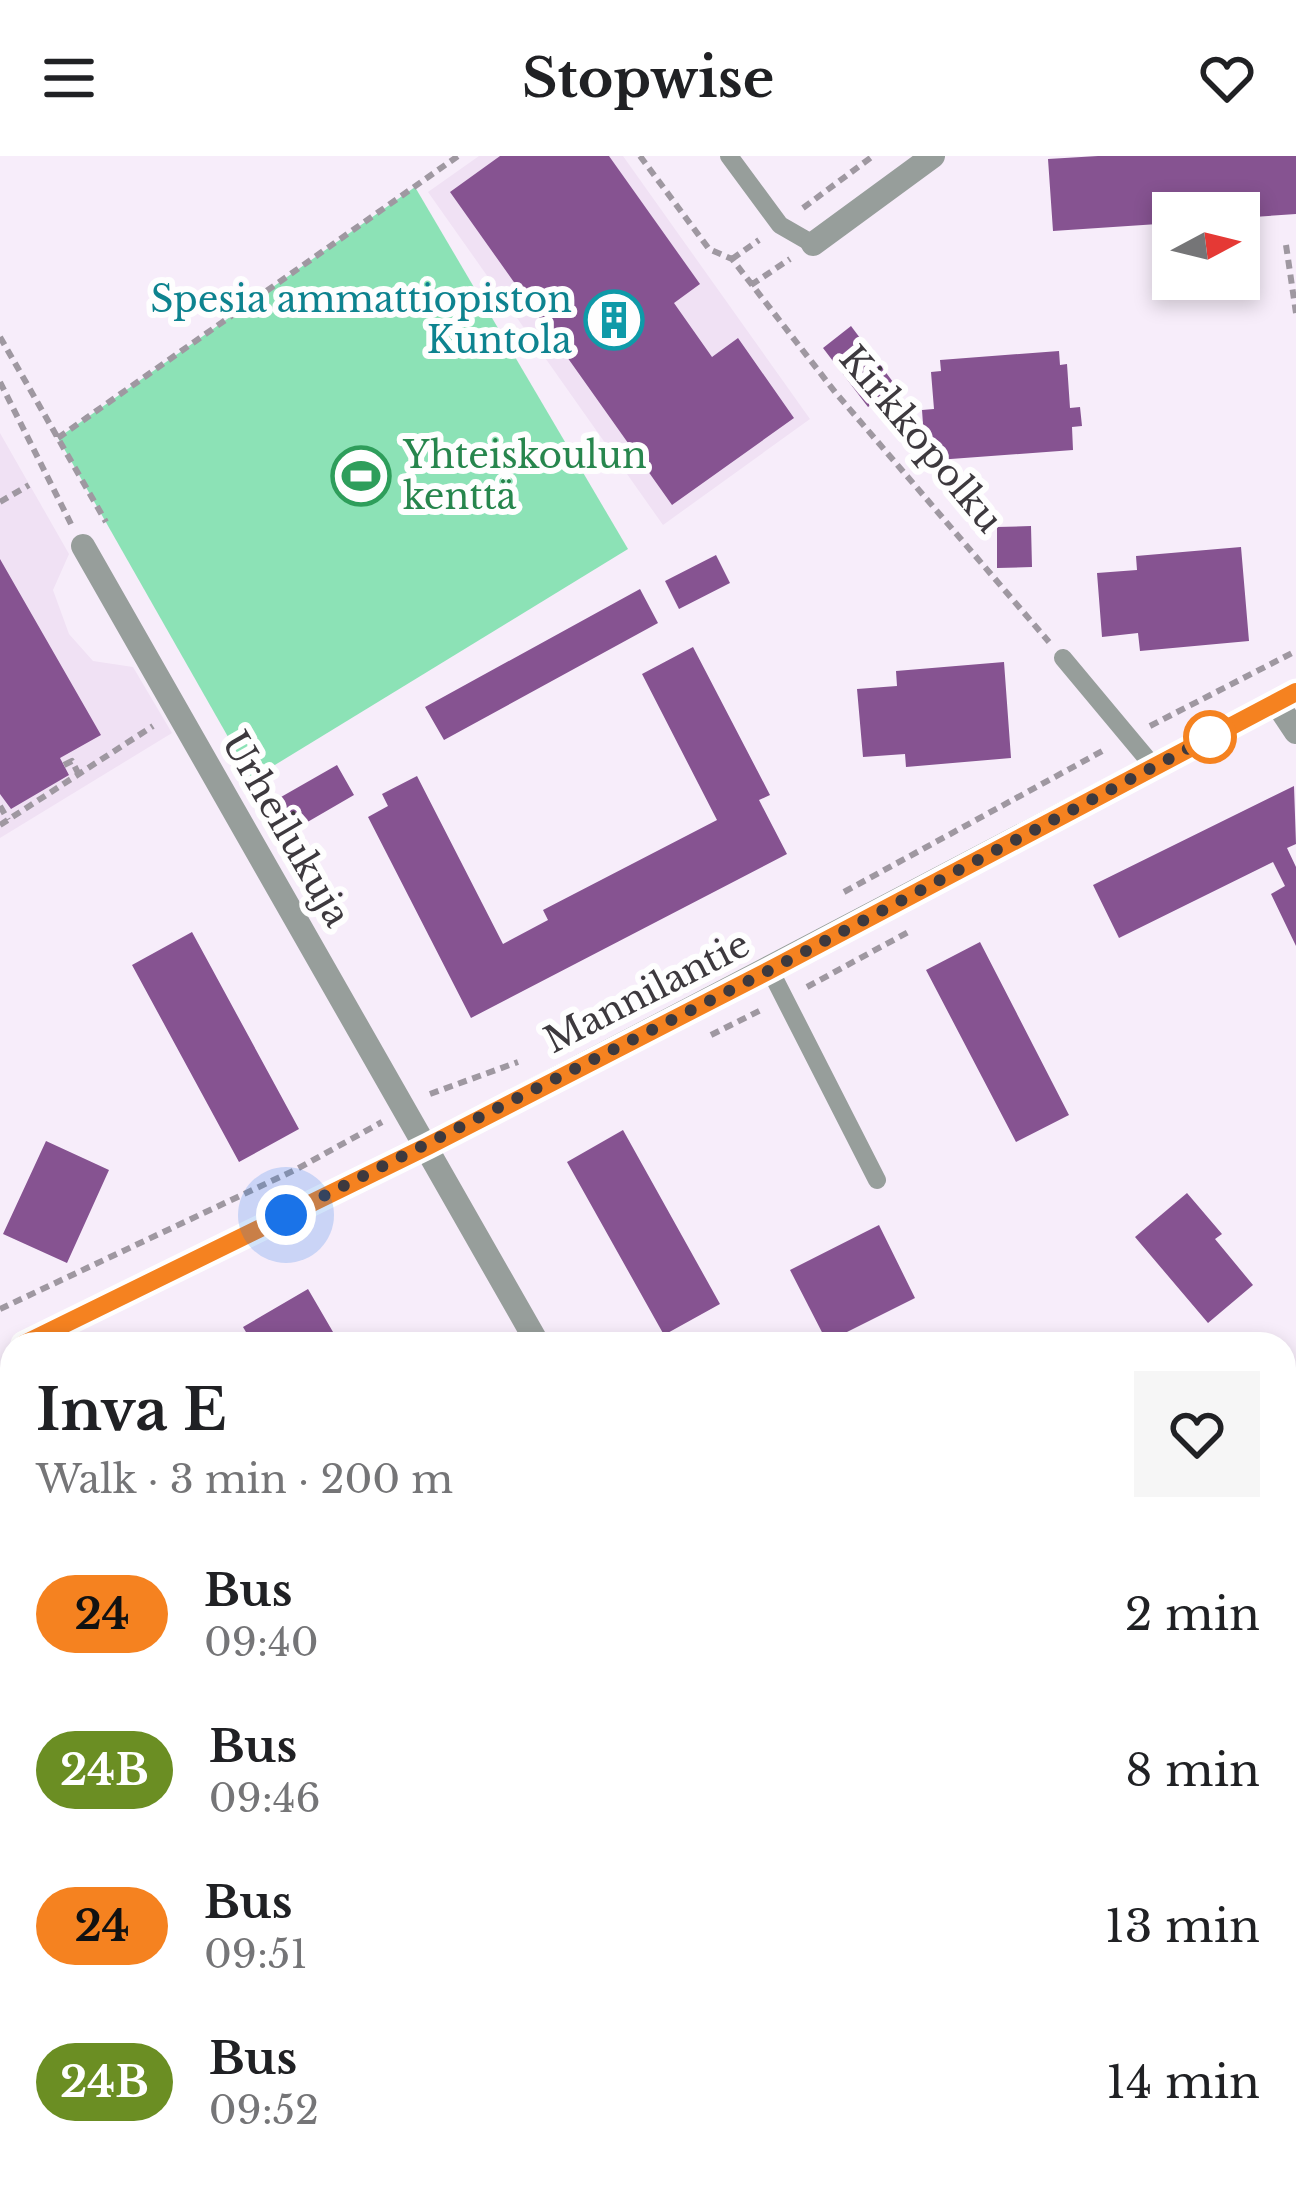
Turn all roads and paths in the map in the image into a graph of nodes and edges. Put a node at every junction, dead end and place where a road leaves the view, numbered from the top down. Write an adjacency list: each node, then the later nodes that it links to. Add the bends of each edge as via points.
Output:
1 (458, 156): 11 (path)
2 (640, 156): 7 (path, Kirkkopolku, via 709,249 732,260)
3 (729, 156): 5 (lane, via 780,225)
4 (933, 156): 5 (street)
5 (814, 244): 7 (path)
6 (1286, 245): 8 (path)
7 (750, 286): 17 (path, Kirkkopolku)
8 (1296, 313)
9 (0, 338): 11 (path)
10 (0, 382): 15 (path)
11 (58, 438): 14 (path)
12 (29, 485): 13 (path)
13 (1, 500)
14 (106, 522)
15 (83, 546): 31 (street, Urheilukuja)
16 (1296, 651): 21 (path)
17 (1063, 658): 21 (lane)
18 (1286, 697): 20 (street); 23 (street, Mannilantie)
19 (163, 719): 24 (path)
20 (1296, 732)
21 (1128, 737): 23 (lane); 28 (path)
22 (64, 765): 24 (path, via 72,761)
23 (1154, 767): 29 (street, Mannilantie)
24 (80, 775): 26 (path)
25 (2, 803): 26 (path)
26 (8, 820): 27 (path)
27 (0, 825)
28 (835, 896)
29 (770, 970): 32 (street, Mannilantie); 33 (lane)
30 (530, 1056): 31 (path)
31 (405, 1108): 32 (street, Urheilukuja); 34 (path)
32 (428, 1146): 35 (street, Mannilantie); 36 (street, Urheilukuja)
33 (877, 1180)
34 (0, 1309)
35 (48, 1332)
36 (531, 1332)

